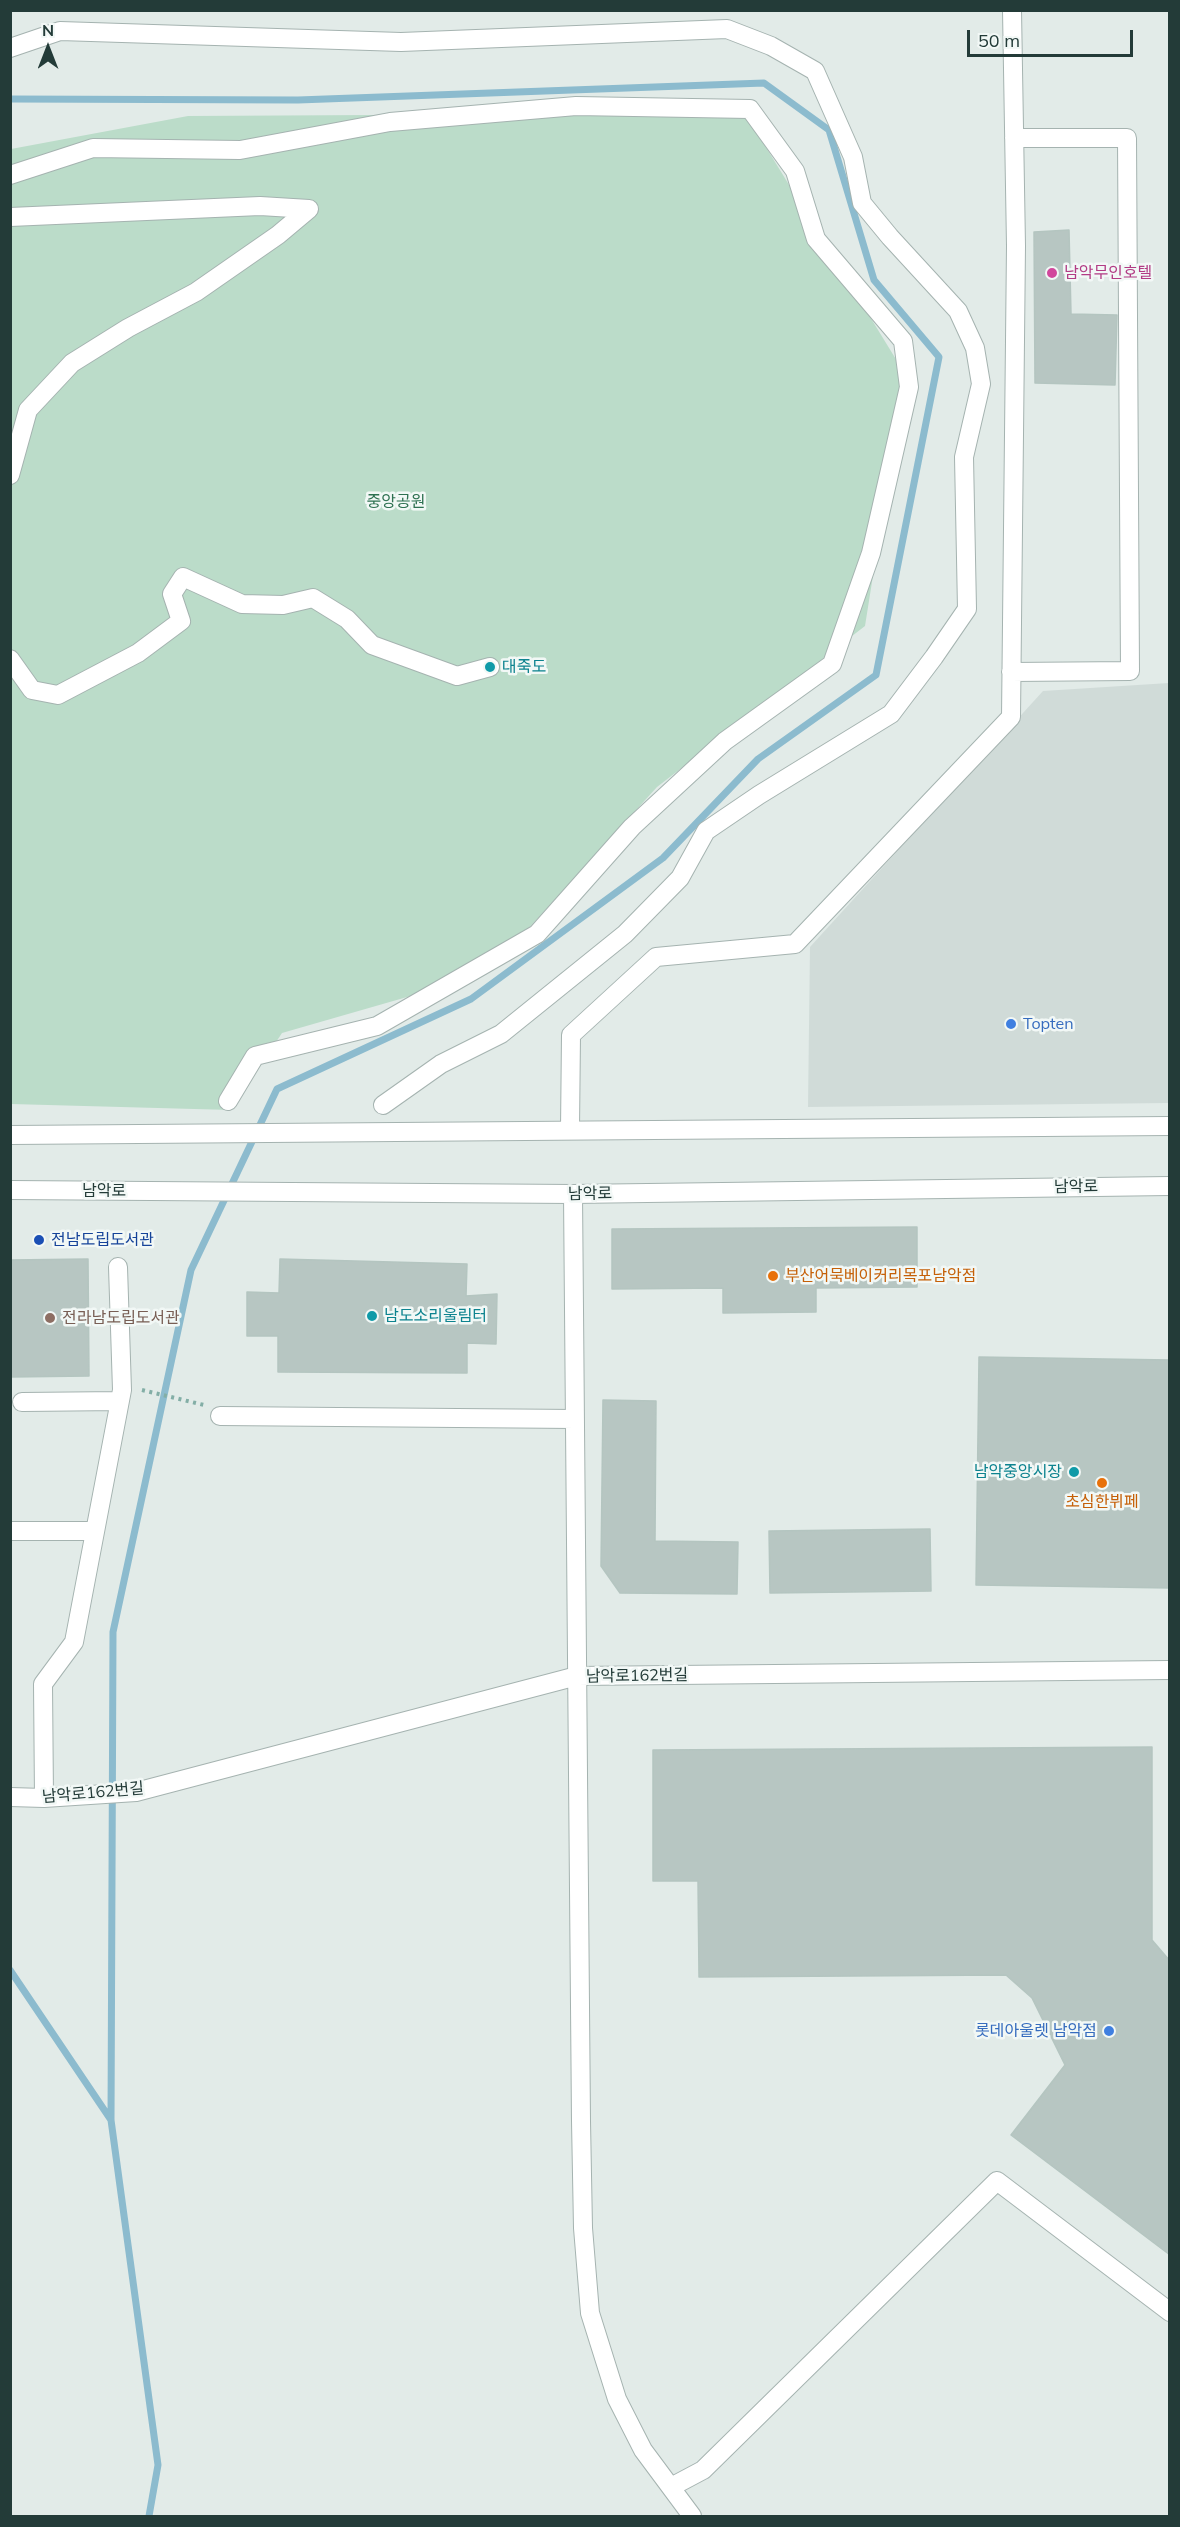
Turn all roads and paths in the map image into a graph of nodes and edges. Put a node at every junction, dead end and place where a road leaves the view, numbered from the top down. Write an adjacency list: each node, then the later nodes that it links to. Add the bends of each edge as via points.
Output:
1 (1012, 10): 3 (street)
2 (10, 48): 11 (street, via 60,31 401,42 727,29 771,46 815,71 853,157 862,203 958,312 975,348 981,384 964,457 967,609 891,714 706,831 680,878 625,934 501,1034 441,1064)
3 (1014, 138): 9 (street); 9 (street, via 1126,138 1131,671)
4 (10, 175): 10 (street, via 93,148 240,150 390,122 576,106 750,109 795,171 816,239 903,341 909,387 871,553 832,664 725,741 632,827 537,934 377,1026 255,1056)
5 (10, 217): 6 (street, via 260,206 309,209 196,292 72,363 28,410)
6 (10, 475)
7 (10, 659): 8 (street, via 32,690 58,695 138,653 181,621 172,594 183,577 242,604 283,605 313,598 347,619 372,645 457,676)
8 (490, 667)
9 (1011, 672): 13 (street, via 1011,717 795,944 656,957 571,1035)
10 (228, 1101)
11 (383, 1106)
12 (1170, 1126): 13 (street)
13 (570, 1129): 14 (street)
14 (10, 1135)
15 (1170, 1186): 17 (street, 남악로)
16 (10, 1190): 17 (street, 남악로)
17 (573, 1194): 24 (street)
18 (118, 1267): 20 (street)
19 (134, 1388): 21 (path)
20 (120, 1401): 22 (street); 26 (street)
21 (189, 1401)
22 (22, 1402)
23 (220, 1416): 24 (street)
24 (575, 1419): 28 (street)
25 (10, 1531): 26 (street)
26 (95, 1531): 30 (street, via 74,1642 43,1684)
27 (1170, 1670): 28 (street, 남악로162번길)
28 (577, 1676): 30 (street, 남악로162번길, via 136,1792); 32 (street, via 581,2145 590,2313 617,2399 644,2450)
29 (10, 1797): 30 (street, 남악로162번길)
30 (52, 1797)
31 (1170, 2312): 32 (street, via 997,2181 704,2470)
32 (671, 2487): 33 (street)
33 (693, 2517)

